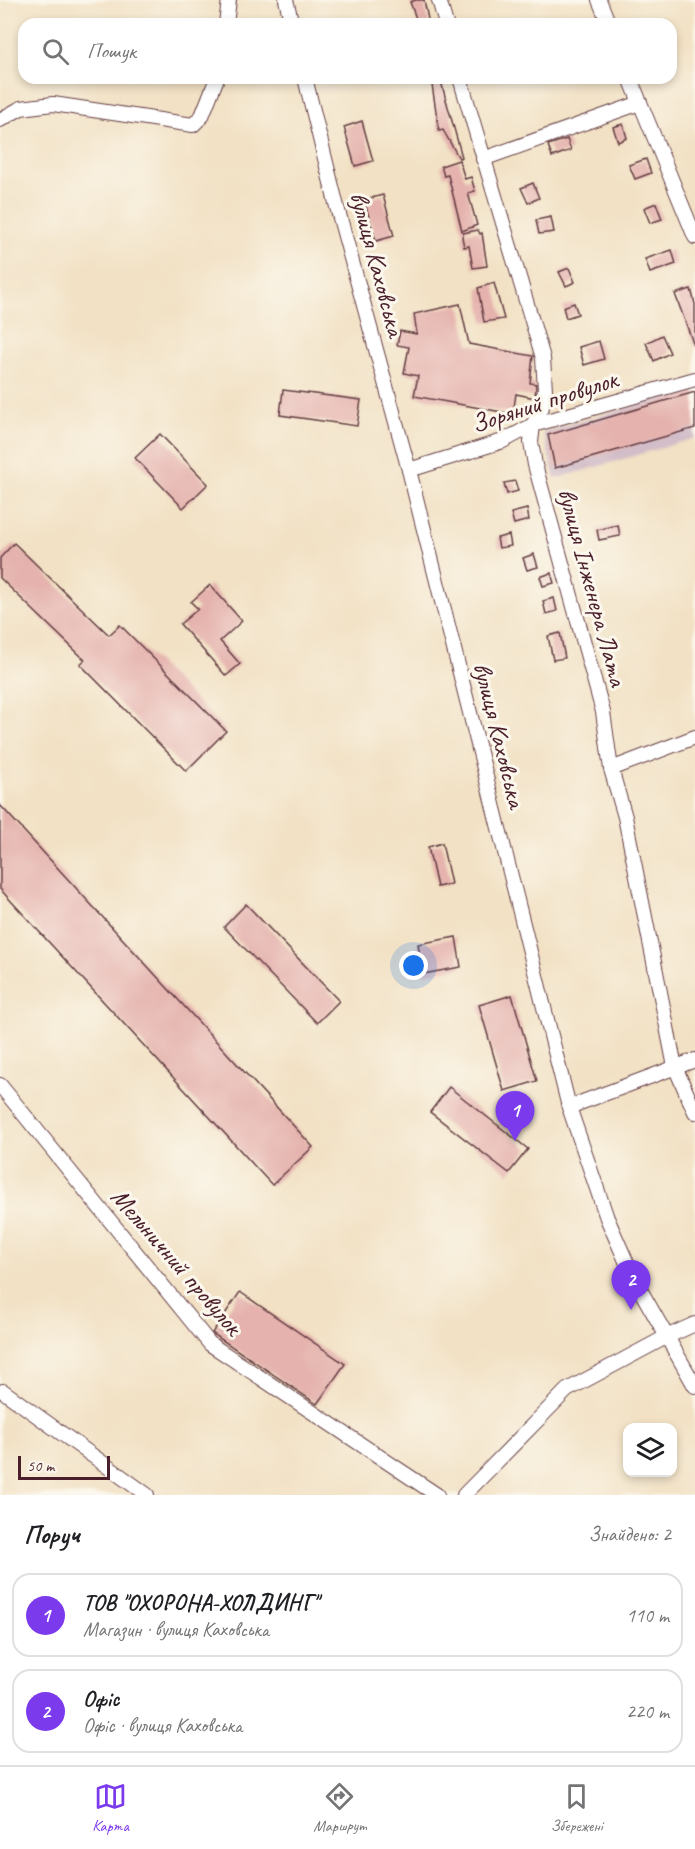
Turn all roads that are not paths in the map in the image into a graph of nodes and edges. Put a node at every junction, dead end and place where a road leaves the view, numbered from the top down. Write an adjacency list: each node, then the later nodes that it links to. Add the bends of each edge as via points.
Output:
1 (229, 0): 5 (street)
2 (286, 0): 6 (street)
3 (439, 0): 7 (street)
4 (599, 0): 8 (street)
5 (227, 18)
6 (290, 18)
7 (444, 18)
8 (606, 18)
9 (215, 84): 14 (street, via 202,116 193,125 53,104 21,108)
10 (306, 84): 19 (street, вулиця Каховська)
11 (462, 84): 15 (street, вулиця Інженера Лата)
12 (632, 84): 13 (street)
13 (640, 103): 15 (street); 16 (street)
14 (0, 120)
15 (483, 159): 18 (street, вулиця Інженера Лата, via 543,358 545,390)
16 (695, 237)
17 (695, 379): 18 (street, Зоряний провулок)
18 (533, 425): 19 (street, Зоряний провулок, via 503,441); 21 (street, вулиця Інженера Лата, via 535,465 603,711)
19 (409, 470): 25 (street, вулиця Каховська)
20 (695, 737): 21 (street)
21 (611, 769): 23 (street, вулиця Інженера Лата, via 625,817)
22 (695, 1060): 23 (street)
23 (675, 1067): 25 (street); 26 (street, вулиця Інженера Лата)
24 (0, 1085): 32 (street, Мельничний провулок, via 210,1344)
25 (569, 1107): 28 (street, вулиця Каховська, via 607,1218 634,1279)
26 (695, 1112)
27 (695, 1324): 28 (street)
28 (666, 1336): 29 (street, вулиця Каховська); 33 (street, via 567,1390)
29 (695, 1386)
30 (3, 1391): 31 (street)
31 (147, 1495)
32 (437, 1495)
33 (464, 1495)

